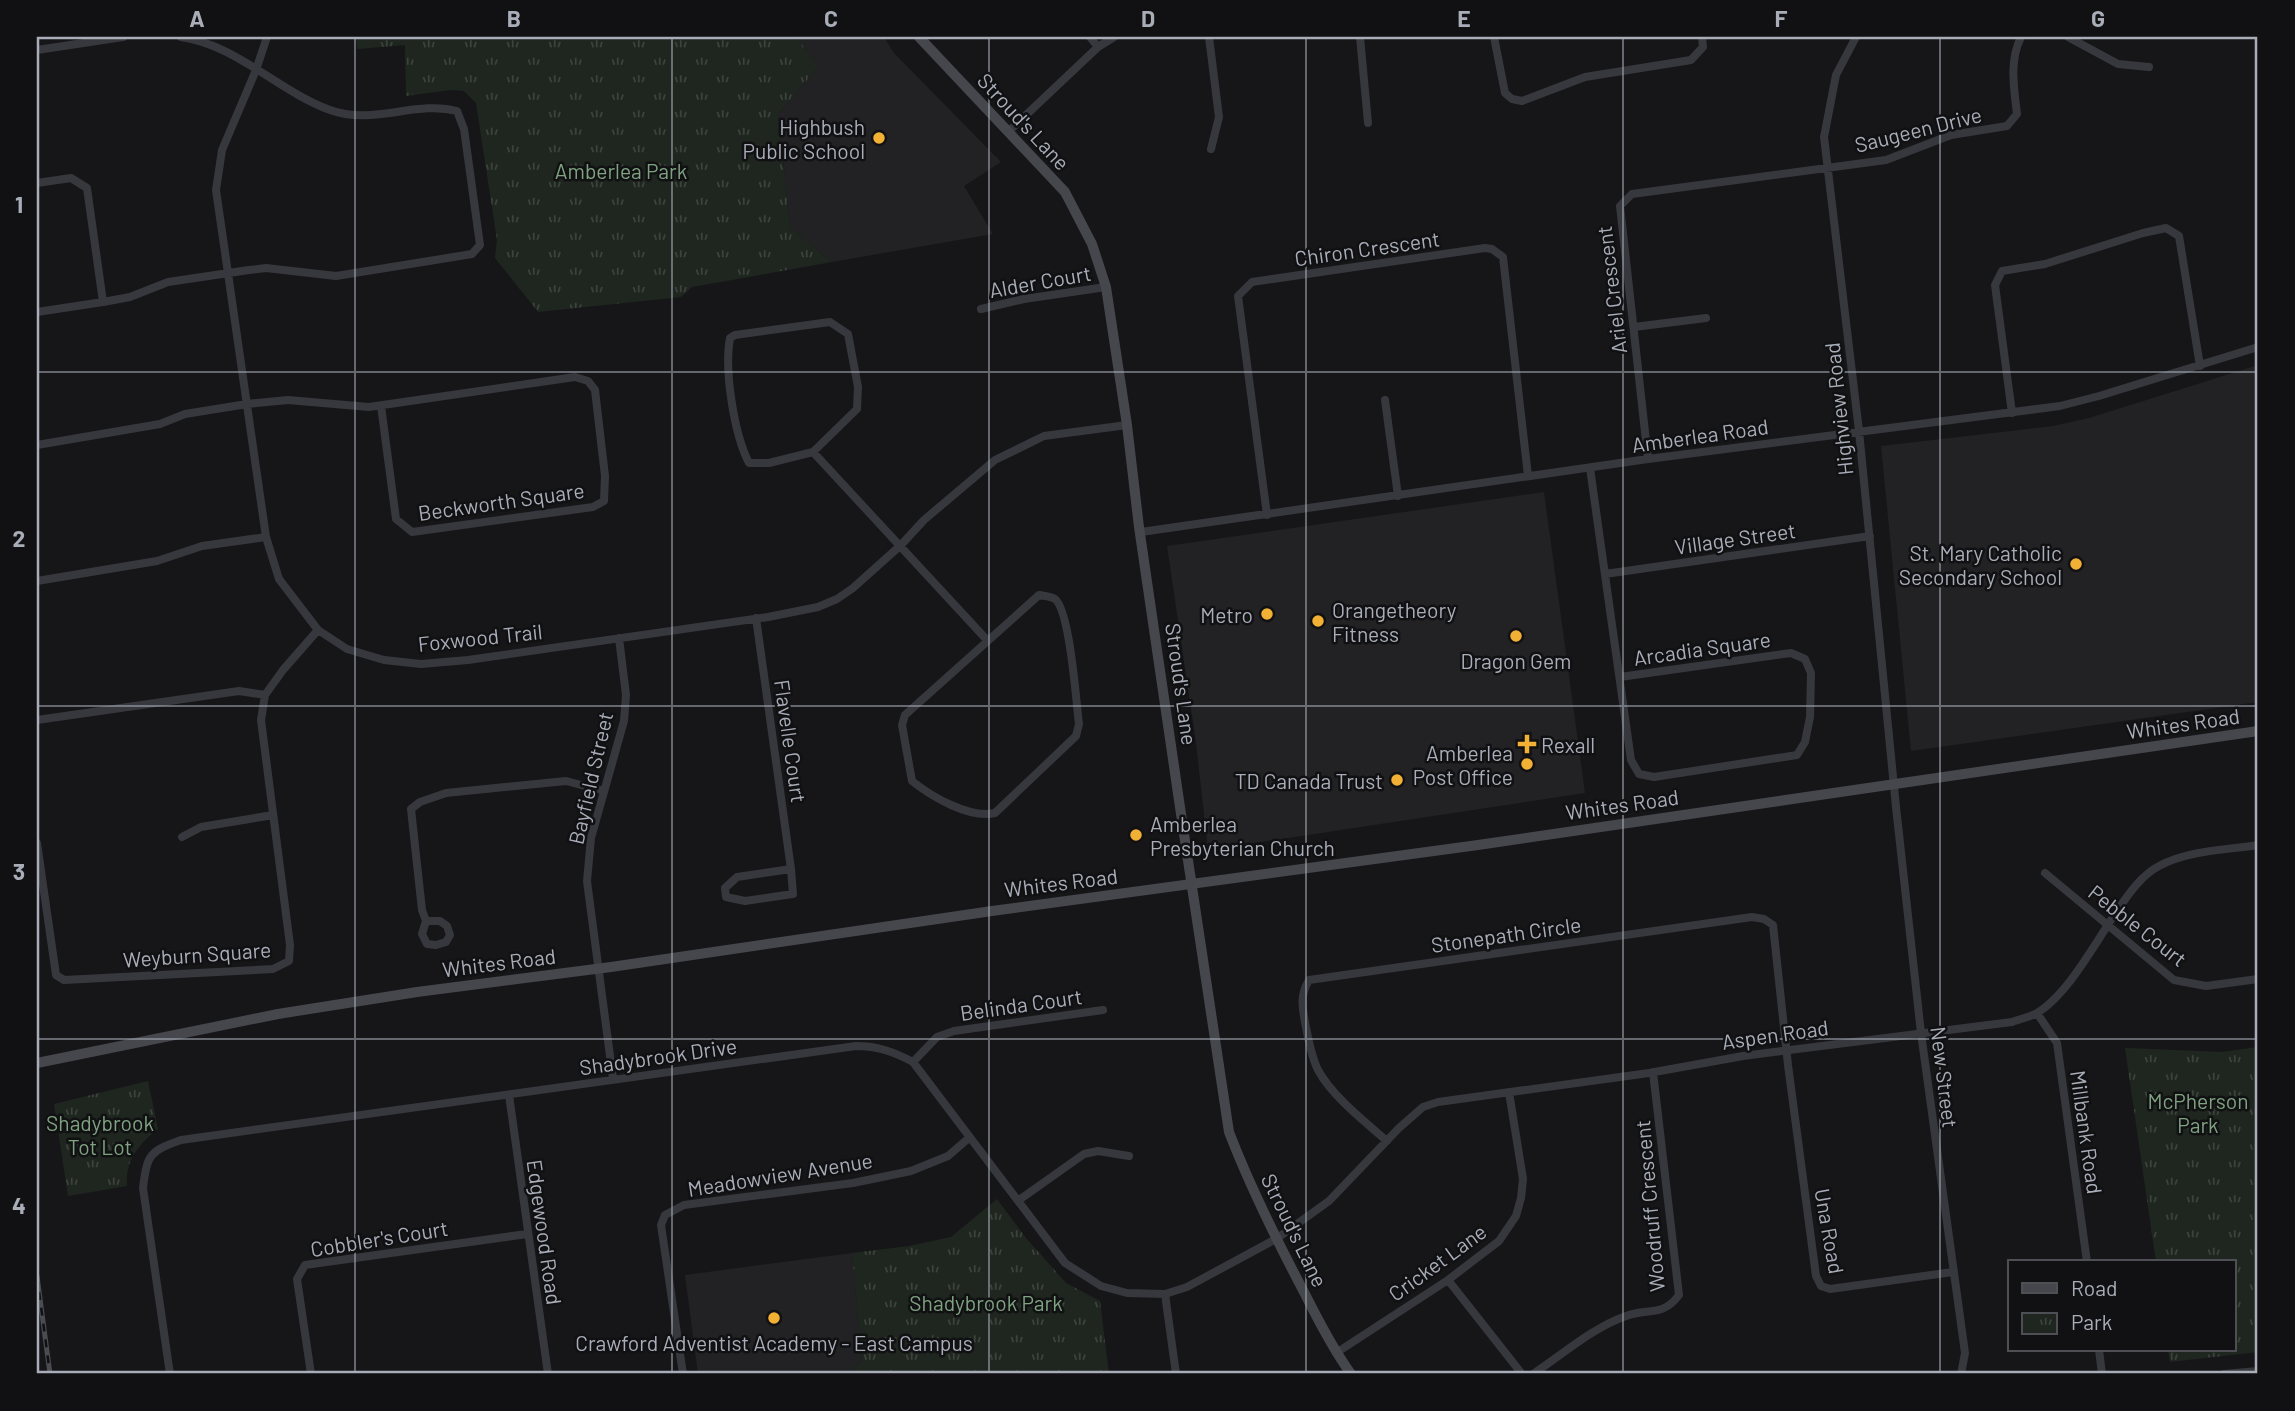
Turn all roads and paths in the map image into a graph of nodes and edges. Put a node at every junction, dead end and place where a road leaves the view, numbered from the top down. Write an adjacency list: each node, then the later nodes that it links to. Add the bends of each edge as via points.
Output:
1 (123, 37): 15 (street)
2 (181, 37): 17 (street, via 216,46)
3 (267, 37): 17 (street, Foxwood Trail)
4 (919, 37): 19 (main road, Stroud's Lane)
5 (1090, 37): 14 (street)
6 (1114, 37): 14 (street)
7 (1209, 37): 20 (street, via 1219,117)
8 (1360, 37): 18 (street)
9 (1494, 37): 10 (street, via 1505,93 1522,101 1584,77 1691,60 1703,47)
10 (1702, 37)
11 (1856, 37): 21 (street, Highview Road, via 1830,98 1824,137)
12 (2021, 37): 21 (street, Saugeen Drive, via 2013,64 2017,114 2007,126 1951,135 1886,160)
13 (2068, 37): 16 (street, via 2118,64)
14 (1098, 47): 19 (street)
15 (37, 50)
16 (2148, 67)
17 (256, 70): 23 (street, Foxwood Trail, via 222,150 216,190); 23 (street, via 305,98 342,112 373,116 442,107 457,111 464,129 480,245 472,254 336,276 266,268)
18 (1367, 123)
19 (1009, 131): 24 (main road, Stroud's Lane, via 1065,192 1093,244)
20 (1211, 149)
21 (1828, 167): 29 (street, Ariel Crescent, via 1632,194 1619,206); 37 (street, Highview Road)
22 (37, 183): 25 (street, via 71,178 87,188)
23 (228, 274): 25 (street, via 168,282); 33 (street, Foxwood Trail)
24 (1105, 287): 26 (street, Alder Court); 36 (main road, Stroud's Lane)
25 (103, 302): 27 (street)
26 (981, 309)
27 (37, 312)
28 (1706, 318): 29 (street)
29 (1634, 327): 40 (street, Ariel Crescent)
30 (2258, 347): 31 (street, Amberlea Road)
31 (2200, 366): 35 (street, Amberlea Road, via 2099,396); 35 (street, via 2179,236 2166,228 2143,233 2045,264 2002,271 1997,277 1994,285)
32 (1385, 400): 43 (street)
33 (247, 404): 34 (street, Beckworth Square, via 288,400); 38 (street, Beckworth Square, via 185,414 160,425); 47 (street, Foxwood Trail)
34 (381, 406): 34 (street, Beckworth Square, via 396,519 412,533 593,507 604,501 595,390 588,381 576,377)
35 (2012, 413): 37 (street, Amberlea Road)
36 (1127, 425): 45 (main road, Stroud's Lane); 48 (street, Foxwood Trail, via 1044,436 995,460)
37 (1859, 431): 40 (street, Amberlea Road); 46 (street, Highview Road)
38 (37, 445)
39 (813, 452): 39 (street, via 857,409 858,387 848,334 830,322 730,338 727,355 739,444 748,463 769,463); 48 (street)
40 (1648, 459): 41 (street, Amberlea Road)
41 (1590, 468): 42 (street, Amberlea Road); 49 (street, Arcadia Square)
42 (1528, 476): 43 (street, Amberlea Road); 44 (street, Chiron Crescent, via 1503,257 1492,249 1252,282 1238,296)
43 (1398, 496): 44 (street, Amberlea Road)
44 (1267, 515): 45 (street, Amberlea Road)
45 (1141, 532): 67 (main road, Stroud's Lane)
46 (1870, 536): 49 (street, Village Street); 59 (street, Highview Road)
47 (266, 537): 50 (street); 52 (street, Foxwood Trail, via 279,579)
48 (901, 545): 51 (street, Foxwood Trail, via 837,599); 54 (street)
49 (1605, 574): 55 (street, Arcadia Square)
50 (37, 581)
51 (756, 618): 53 (street, Foxwood Trail); 65 (street, Flavelle Court)
52 (318, 630): 53 (street, Foxwood Trail, via 347,649 384,660 421,663); 56 (street)
53 (619, 638): 60 (street, Bayfield Street, via 626,695 624,721)
54 (987, 640): 54 (street, via 905,715 902,725 912,781 928,793 986,815 995,813 1076,736 1079,724 1066,624 1054,598 1039,594)
55 (1620, 677): 55 (street, Arcadia Square, via 1631,760 1639,774 1654,777 1797,755 1805,742 1811,673 1805,659 1791,653)
56 (265, 695): 57 (street, via 239,691); 61 (street, Weyburn Square, via 261,720)
57 (37, 720)
58 (2258, 731): 59 (main road, Whites Road)
59 (1894, 784): 67 (main road, Whites Road); 74 (street, New Street)
60 (604, 791): 68 (street, via 566,781 446,793 420,802 411,809); 70 (street, Bayfield Street, via 587,881)
61 (273, 815): 62 (street, via 201,827); 63 (street, Weyburn Square, via 290,945 289,961 273,970 64,979 56,975)
62 (183, 837)
63 (37, 843)
64 (2258, 845): 69 (street, Aspen Road, via 2188,855 2156,867 2142,878)
65 (791, 869): 65 (street, Flavelle Court, via 737,877 725,888 726,897 745,901 793,894)
66 (2045, 873): 69 (street, Pebble Court)
67 (1192, 884): 70 (main road, Whites Road); 87 (main road, Stroud's Lane, via 1229,1132)
68 (426, 921)
69 (2107, 925): 71 (street, Pebble Court, via 2174,980 2206,986); 73 (street, Aspen Road, via 2074,975)
70 (598, 968): 76 (main road, Whites Road, via 278,1014); 79 (street, Bayfield Street)
71 (2258, 979)
72 (1104, 1010): 77 (street, Belinda Court, via 954,1031 937,1037)
73 (2037, 1013): 74 (street, Aspen Road, via 2012,1022); 88 (street, Millbank Road, via 2057,1044)
74 (1921, 1033): 75 (street, Aspen Road); 89 (street, New Street)
75 (1786, 1050): 78 (street, Aspen Road); 83 (street, Stonepath Circle, via 1773,925 1752,917 1309,980 1302,1002 1317,1068 1326,1083); 89 (street, Una Road, via 1821,1286 1830,1289)
76 (41, 1062)
77 (914, 1062): 79 (street, Shadybrook Drive, via 874,1046 856,1045); 82 (street)
78 (1653, 1072): 80 (street, Aspen Road); 102 (street, Woodruff Crescent, via 1679,1295 1671,1306 1610,1322)
79 (613, 1079): 81 (street, Shadybrook Drive)
80 (1509, 1092): 83 (street, Aspen Road, via 1423,1107); 90 (street, Cricket Lane, via 1523,1179 1516,1216 1499,1241)
81 (509, 1095): 86 (street, Edgewood Road); 95 (street, Shadybrook Drive, via 181,1140 156,1149 146,1161 143,1188)
82 (970, 1137): 85 (street); 98 (street, Meadowview Avenue, via 948,1156 911,1171 684,1205 665,1215 661,1226)
83 (1387, 1141): 87 (street, Aspen Road, via 1329,1201)
84 (1129, 1156): 85 (street, via 1098,1151 1084,1154)
85 (1018, 1200): 91 (street, via 1065,1263 1101,1286 1127,1293)
86 (527, 1234): 96 (street, Cobbler's Court, via 304,1265 297,1279); 97 (street, Edgewood Road)
87 (1276, 1239): 91 (street); 93 (main road, Stroud's Lane)
88 (2087, 1260)
89 (1953, 1272): 103 (street, New Street, via 1965,1353)
90 (1448, 1280): 93 (street, Cricket Lane); 101 (street)
91 (1165, 1294): 99 (street)
92 (2099, 1352): 104 (street)
93 (1336, 1353): 100 (main road, Stroud's Lane)
94 (2258, 1371): 105 (street)
95 (170, 1374)
96 (311, 1374)
97 (548, 1374)
98 (683, 1374)
99 (1176, 1374)
100 (1351, 1374)
101 (1522, 1374)
102 (1533, 1374)
103 (1961, 1374)
104 (2102, 1374)
105 (2224, 1374)

